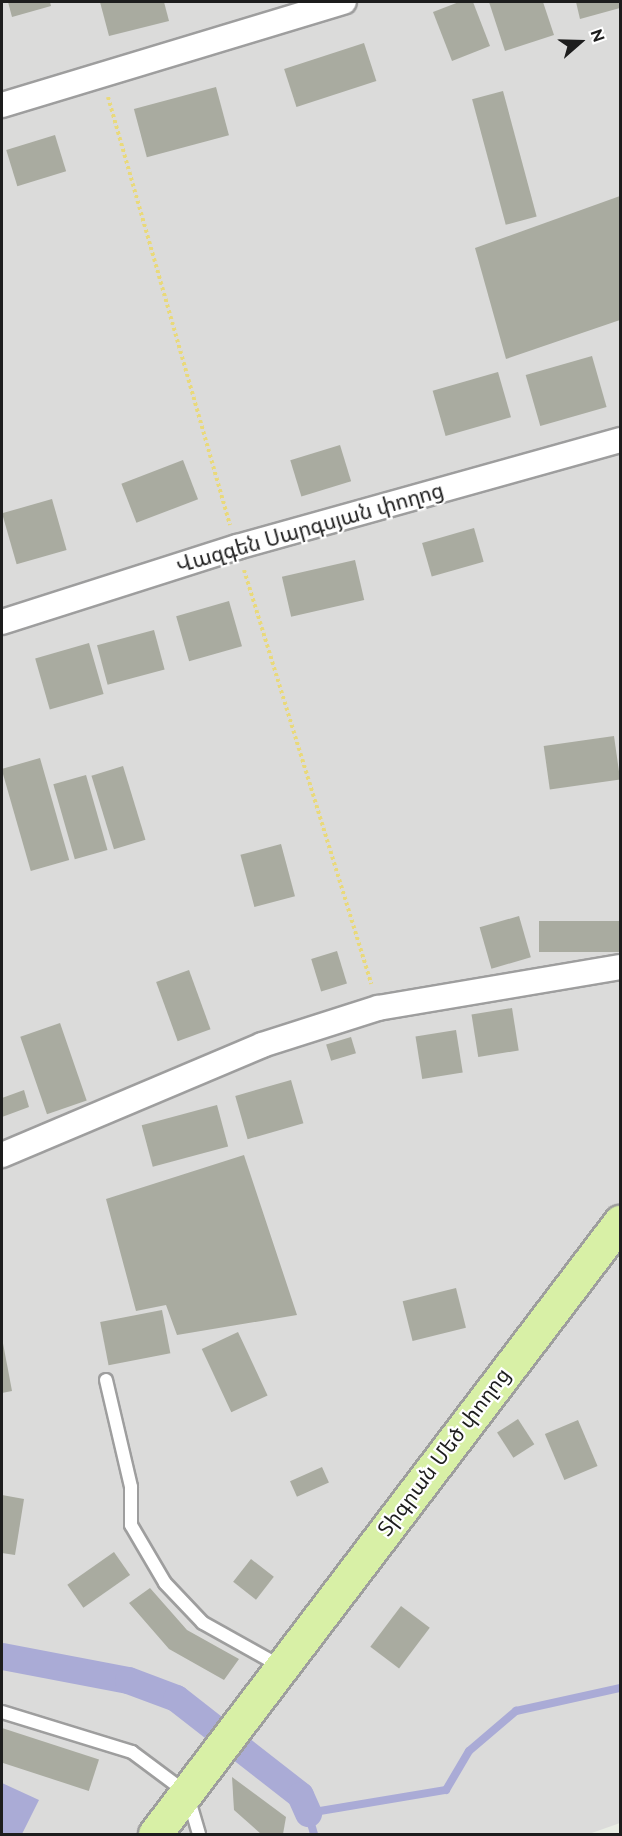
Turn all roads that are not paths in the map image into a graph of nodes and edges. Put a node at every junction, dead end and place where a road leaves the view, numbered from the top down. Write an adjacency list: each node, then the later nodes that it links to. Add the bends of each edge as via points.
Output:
1 (344, 2): 2 (street)
2 (2, 105)
3 (621, 440): 4 (street, Վազգեն Սարգսյան փողոց, via 237,547)
4 (2, 622)
5 (621, 967): 6 (street, via 378,1008 262,1045)
6 (2, 1155)
7 (621, 1221): 9 (main road, Տիգրան Մեծ փողոց)
8 (106, 1380): 9 (lane, via 131,1487 131,1525 165,1583 203,1623)
9 (274, 1674): 11 (main road, Տիգրան Մեծ փողոց)
10 (2, 1712): 11 (lane, via 132,1752)
11 (197, 1781): 12 (main road, Տիգրան Մեծ փողոց); 13 (lane)
12 (155, 1834)
13 (200, 1834)

